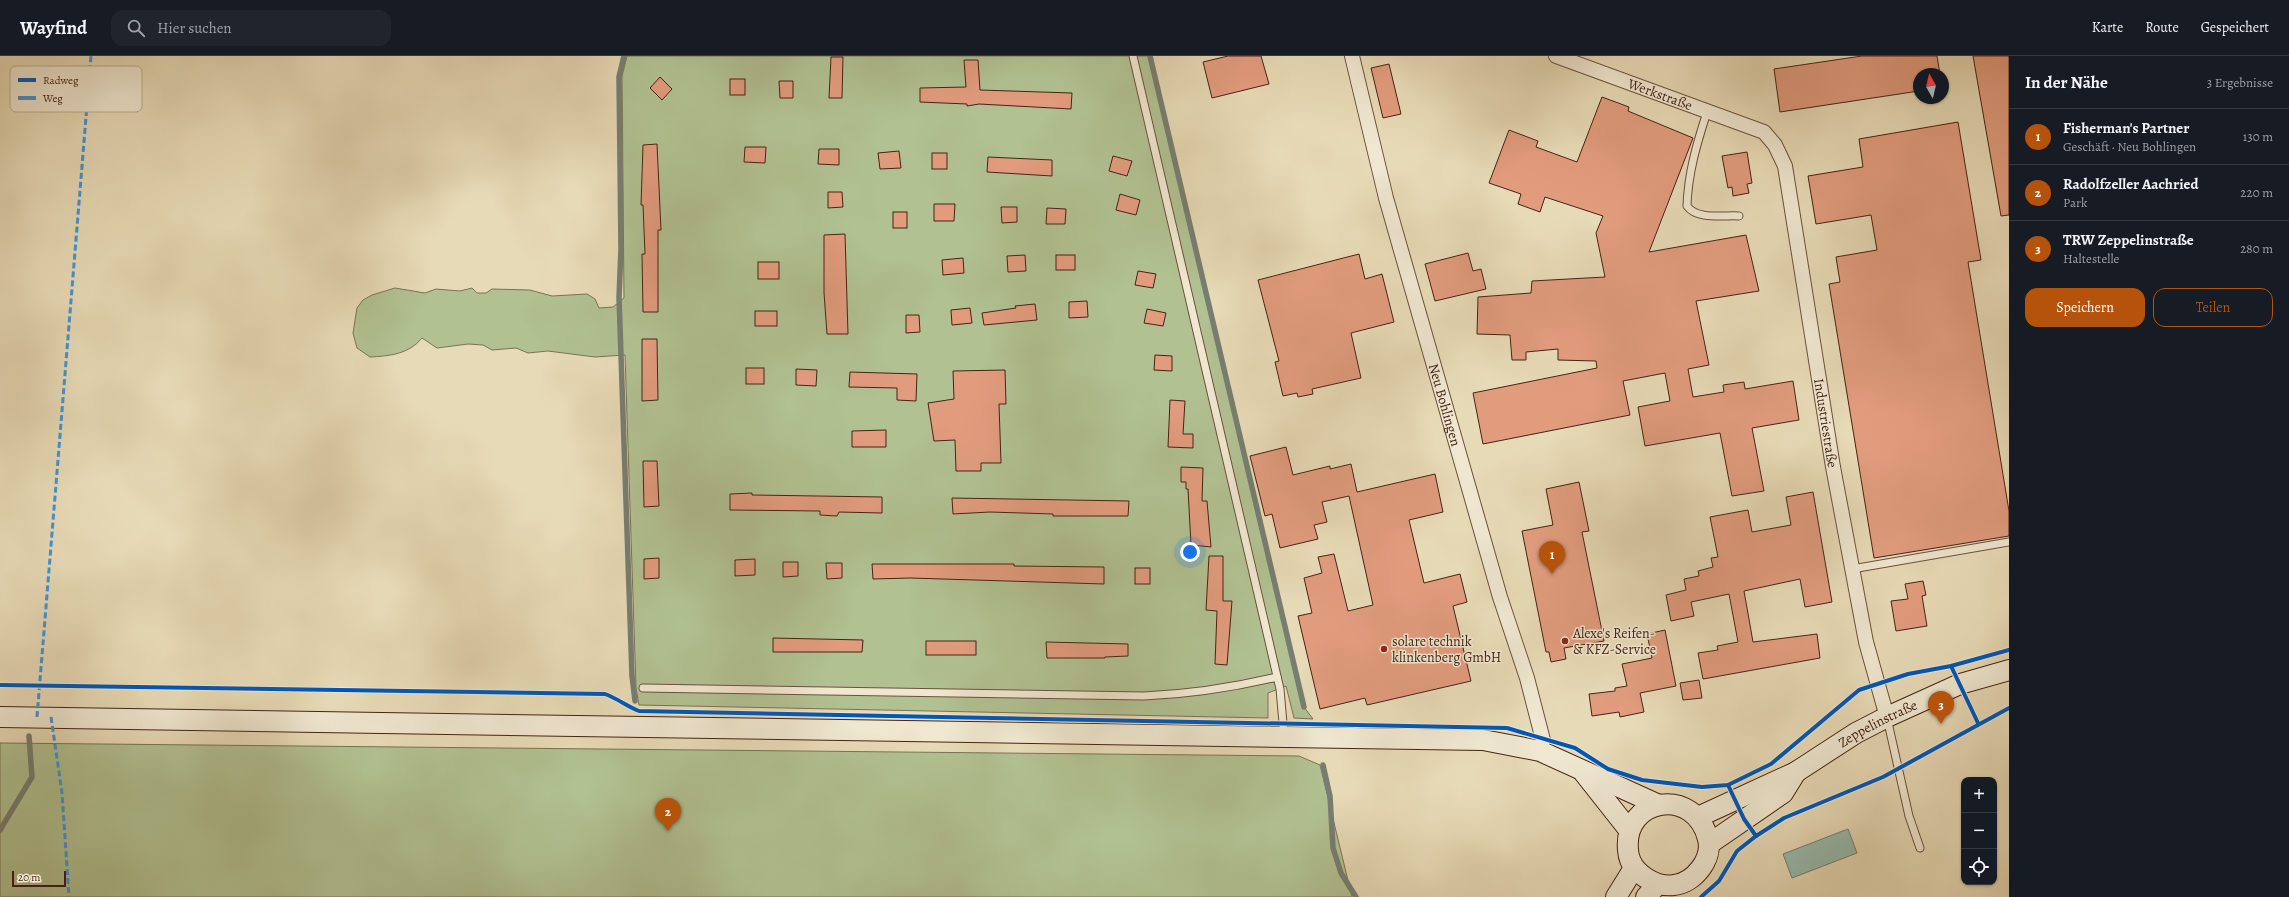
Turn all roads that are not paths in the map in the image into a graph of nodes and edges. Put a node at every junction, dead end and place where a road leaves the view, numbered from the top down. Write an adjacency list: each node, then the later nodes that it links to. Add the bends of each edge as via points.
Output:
1 (1133, 56): 10 (lane)
2 (1352, 56): 15 (street, Neu Bohlingen, via 1388,205 1498,590 1527,678 1543,740)
3 (1556, 56): 4 (street, Werkstraße)
4 (1707, 112): 5 (street, Werkstraße); 6 (lane, via 1693,155 1687,206 1691,212 1699,215)
5 (1764, 132): 8 (street, Industriestraße, via 1775,145 1785,166 1833,467)
6 (1739, 216)
7 (2009, 542): 8 (lane)
8 (1852, 569): 13 (street, Industriestraße, via 1866,642)
9 (2009, 670): 13 (main road, Zeppelinstraße, via 1960,684)
10 (1277, 677): 11 (lane, via 1236,687 1189,694 1144,696); 14 (lane)
11 (643, 688)
12 (0, 716): 14 (main road)
13 (1887, 717): 17 (main road, Zeppelinstraße, via 1856,733); 22 (lane, via 1909,816)
14 (1284, 738): 15 (main road, via 1484,740)
15 (1540, 751): 16 (main road)
16 (1581, 770): 18 (main road); 20 (main road)
17 (1796, 772): 19 (main road, Zeppelinstraße); 21 (main road, Zeppelinstraße, via 1783,793)
18 (1659, 804): 19 (main road, via 1678,805 1689,809); 20 (main road, via 1637,817)
19 (1698, 817): 21 (main road, via 1705,826)
20 (1629, 830): 23 (main road, via 1628,855)
21 (1709, 844): 24 (main road, via 1707,856 1699,871 1687,881)
22 (1920, 848)
23 (1634, 868): 24 (main road); 25 (main road)
24 (1652, 891)
25 (1616, 897)

